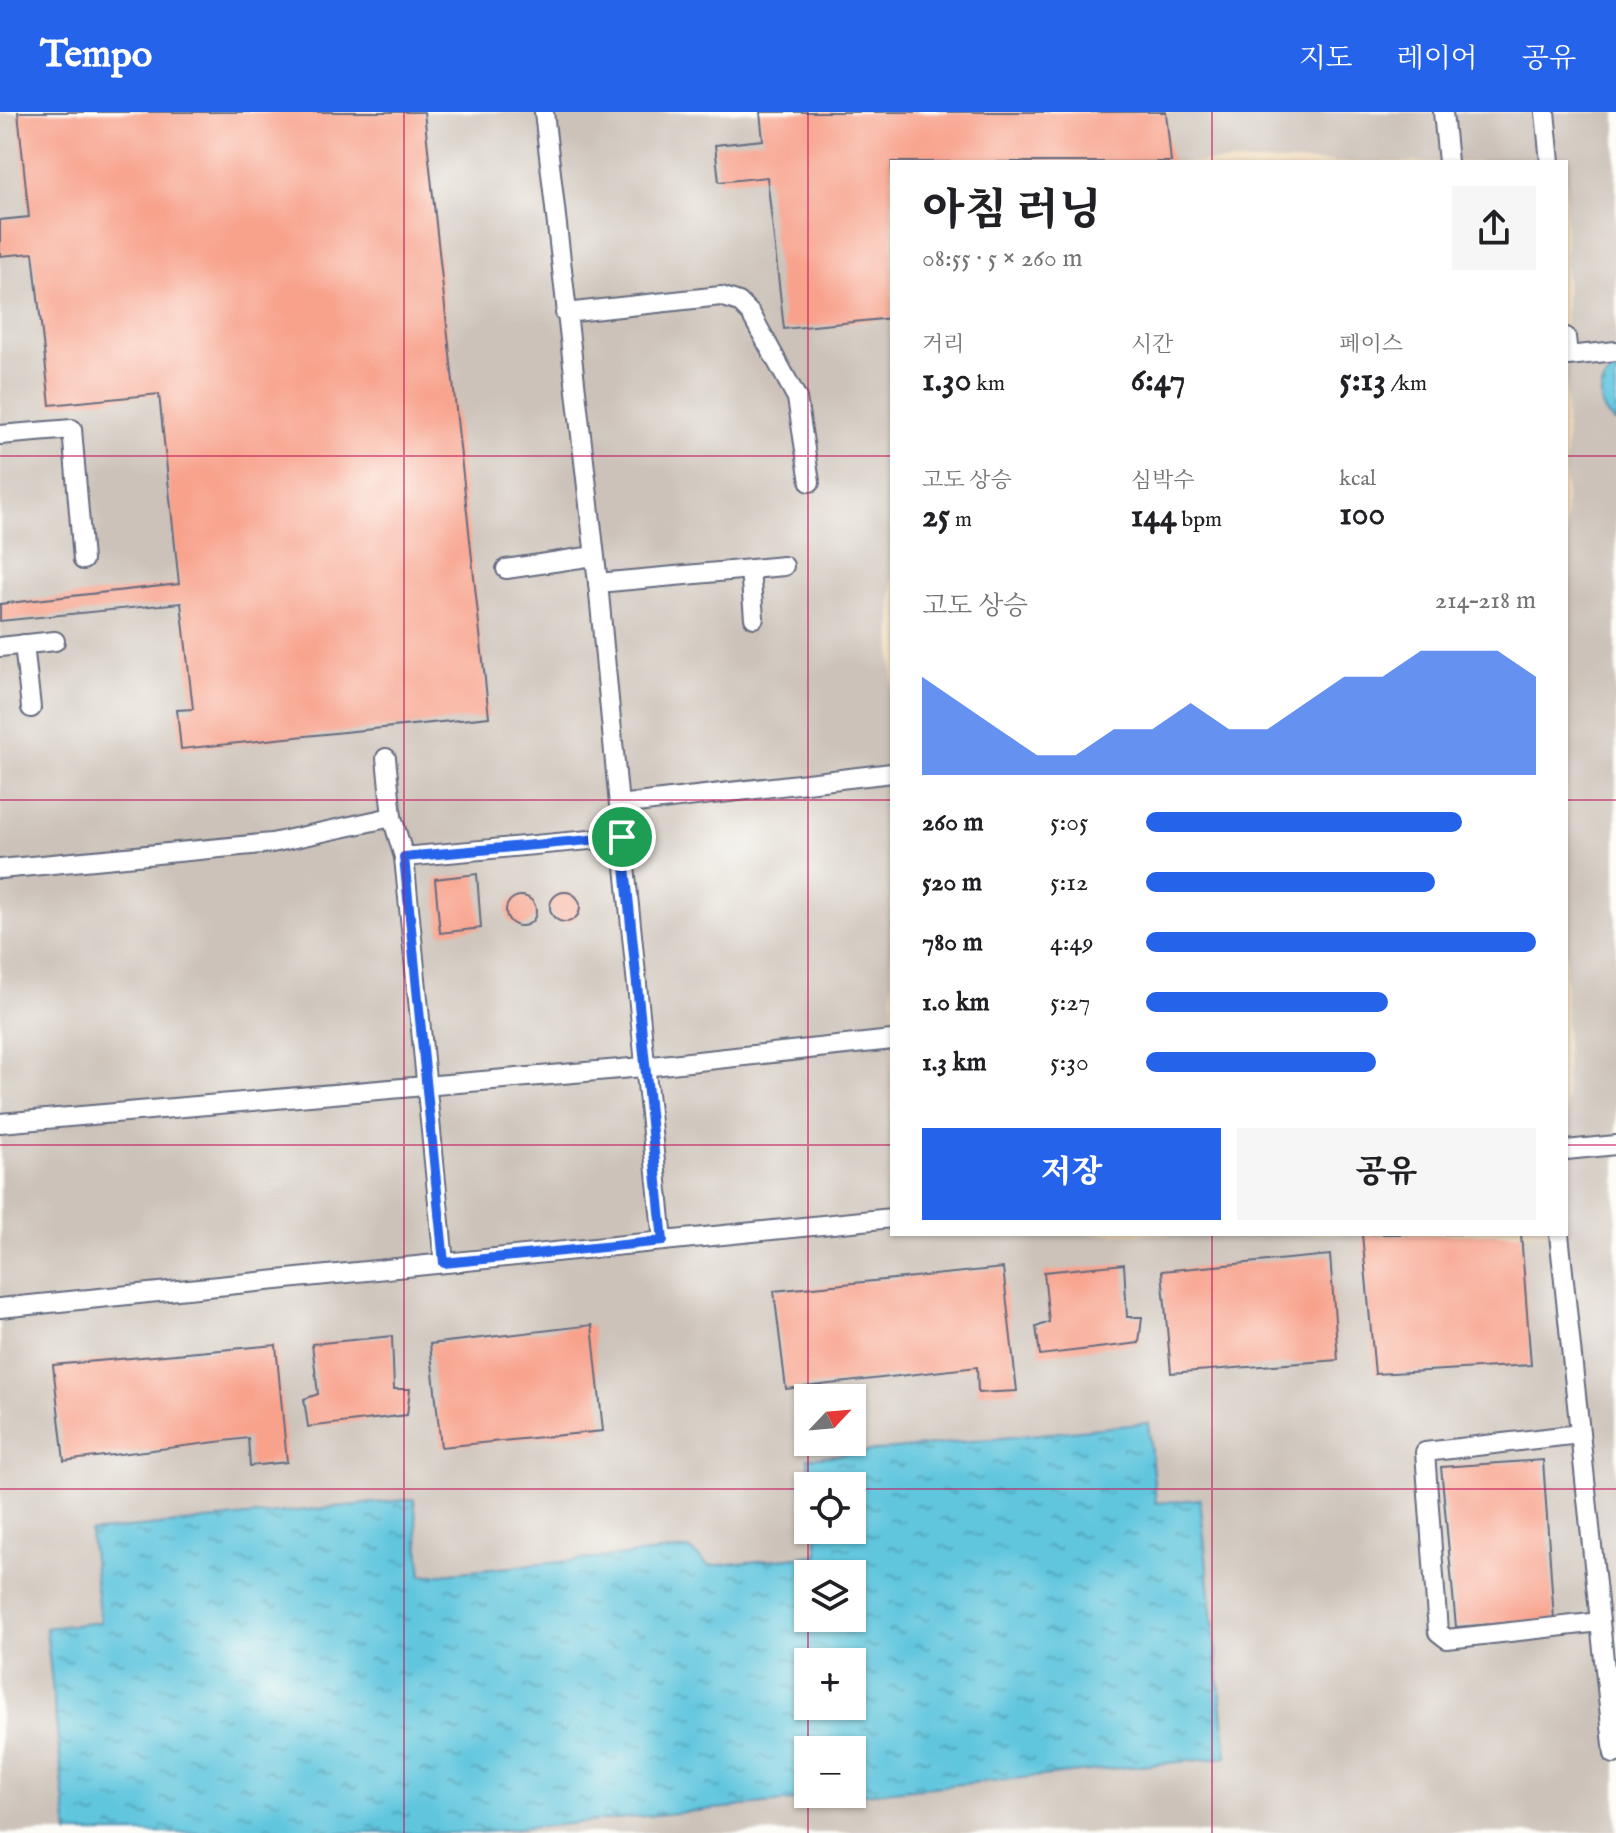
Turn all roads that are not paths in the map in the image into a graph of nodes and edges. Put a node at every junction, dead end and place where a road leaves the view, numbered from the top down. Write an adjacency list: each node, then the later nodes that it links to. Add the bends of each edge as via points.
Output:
1 (544, 112): 6 (lane)
2 (1443, 112): 4 (lane)
3 (1545, 112): 5 (lane)
4 (1448, 160)
5 (1550, 160)
6 (565, 313): 10 (lane, via 721,296 739,302 751,314 797,398); 11 (lane)
7 (1616, 351): 8 (lane)
8 (1568, 356)
9 (0, 435): 12 (lane, via 72,429)
10 (810, 482)
11 (594, 556): 14 (lane); 16 (lane)
12 (83, 560)
13 (784, 566): 15 (lane)
14 (506, 569)
15 (750, 570): 16 (lane); 17 (lane)
16 (598, 583): 24 (lane)
17 (754, 618)
18 (55, 641): 19 (lane)
19 (24, 644): 20 (lane); 21 (lane)
20 (0, 647)
21 (31, 708)
22 (386, 758): 25 (lane)
23 (890, 773): 24 (lane)
24 (619, 805): 26 (lane)
25 (392, 817): 27 (lane); 28 (lane, via 272,843)
26 (622, 837): 27 (lane); 30 (lane)
27 (404, 857): 31 (lane)
28 (0, 869)
29 (890, 1040): 30 (lane)
30 (643, 1067): 31 (lane); 37 (lane)
31 (424, 1084): 32 (lane); 38 (lane)
32 (0, 1123)
33 (1616, 1145): 34 (lane)
34 (1568, 1150)
35 (890, 1218): 37 (lane)
36 (1559, 1236): 40 (lane)
37 (663, 1241): 38 (lane)
38 (444, 1263): 39 (lane)
39 (0, 1308)
40 (1580, 1434): 41 (lane); 41 (lane, via 1425,1452 1438,1632 1447,1639)
41 (1600, 1622): 42 (lane)
42 (1614, 1754)

